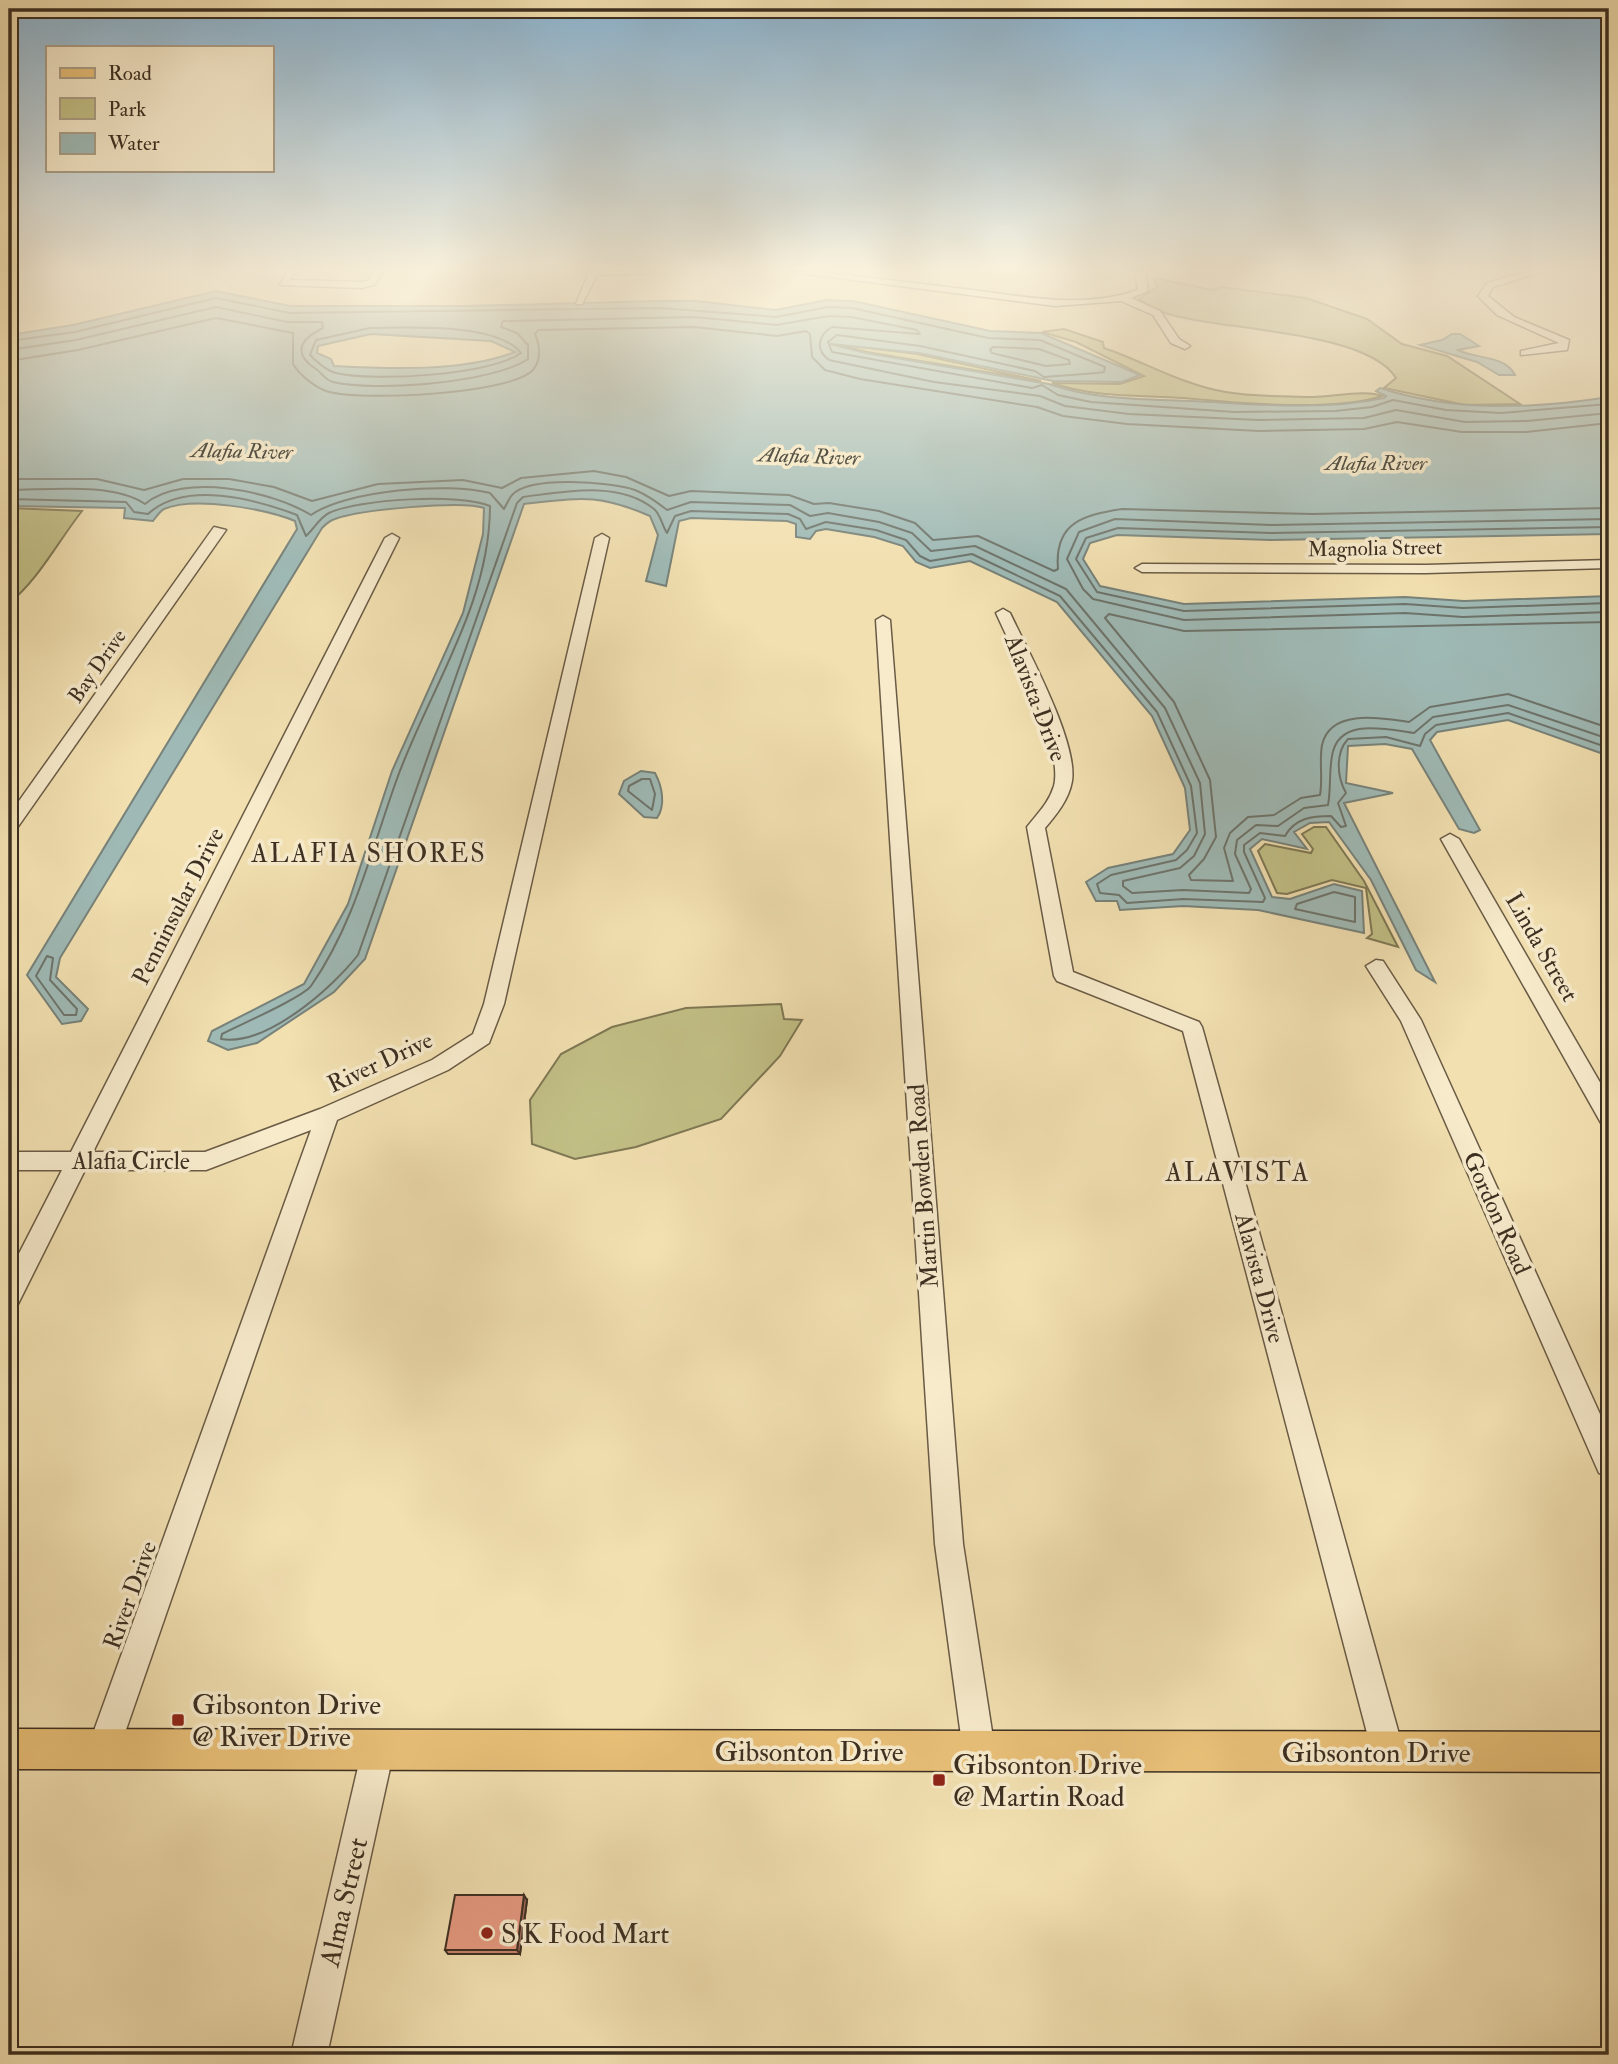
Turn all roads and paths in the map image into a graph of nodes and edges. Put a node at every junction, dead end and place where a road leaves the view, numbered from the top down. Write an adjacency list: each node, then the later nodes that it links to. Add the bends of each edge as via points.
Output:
1 (219, 530): 8 (street, Bay Drive)
2 (392, 538): 14 (street, Penninsular Drive)
3 (602, 538): 11 (street, River Drive, via 494,1004 482,1038 440,1065)
4 (1609, 564): 5 (street, Magnolia Street)
5 (1142, 568)
6 (1003, 613): 21 (street, Alavista Drive, via 1059,745 1065,775 1058,801 1036,827 1064,976 1192,1027)
7 (883, 620): 20 (street, Martin Bowden Road, via 949,1544)
8 (9, 827)
9 (1450, 839): 12 (street, Linda Street)
10 (1376, 966): 16 (street, Gordon Road, via 1411,1020)
11 (328, 1115): 14 (street, Alafia Circle, via 206,1161); 18 (street, River Drive)
12 (1609, 1117)
13 (9, 1161): 14 (street, Alafia Circle)
14 (76, 1161): 15 (street, Penninsular Drive)
15 (9, 1297)
16 (1609, 1464)
17 (9, 1749): 18 (main road, Gibsonton Drive)
18 (103, 1749): 19 (main road, Gibsonton Drive)
19 (378, 1750): 20 (main road, Gibsonton Drive); 23 (street, Alma Street)
20 (979, 1751): 21 (main road, Gibsonton Drive)
21 (1388, 1752): 22 (main road, Gibsonton Drive)
22 (1609, 1752)
23 (309, 2055)

